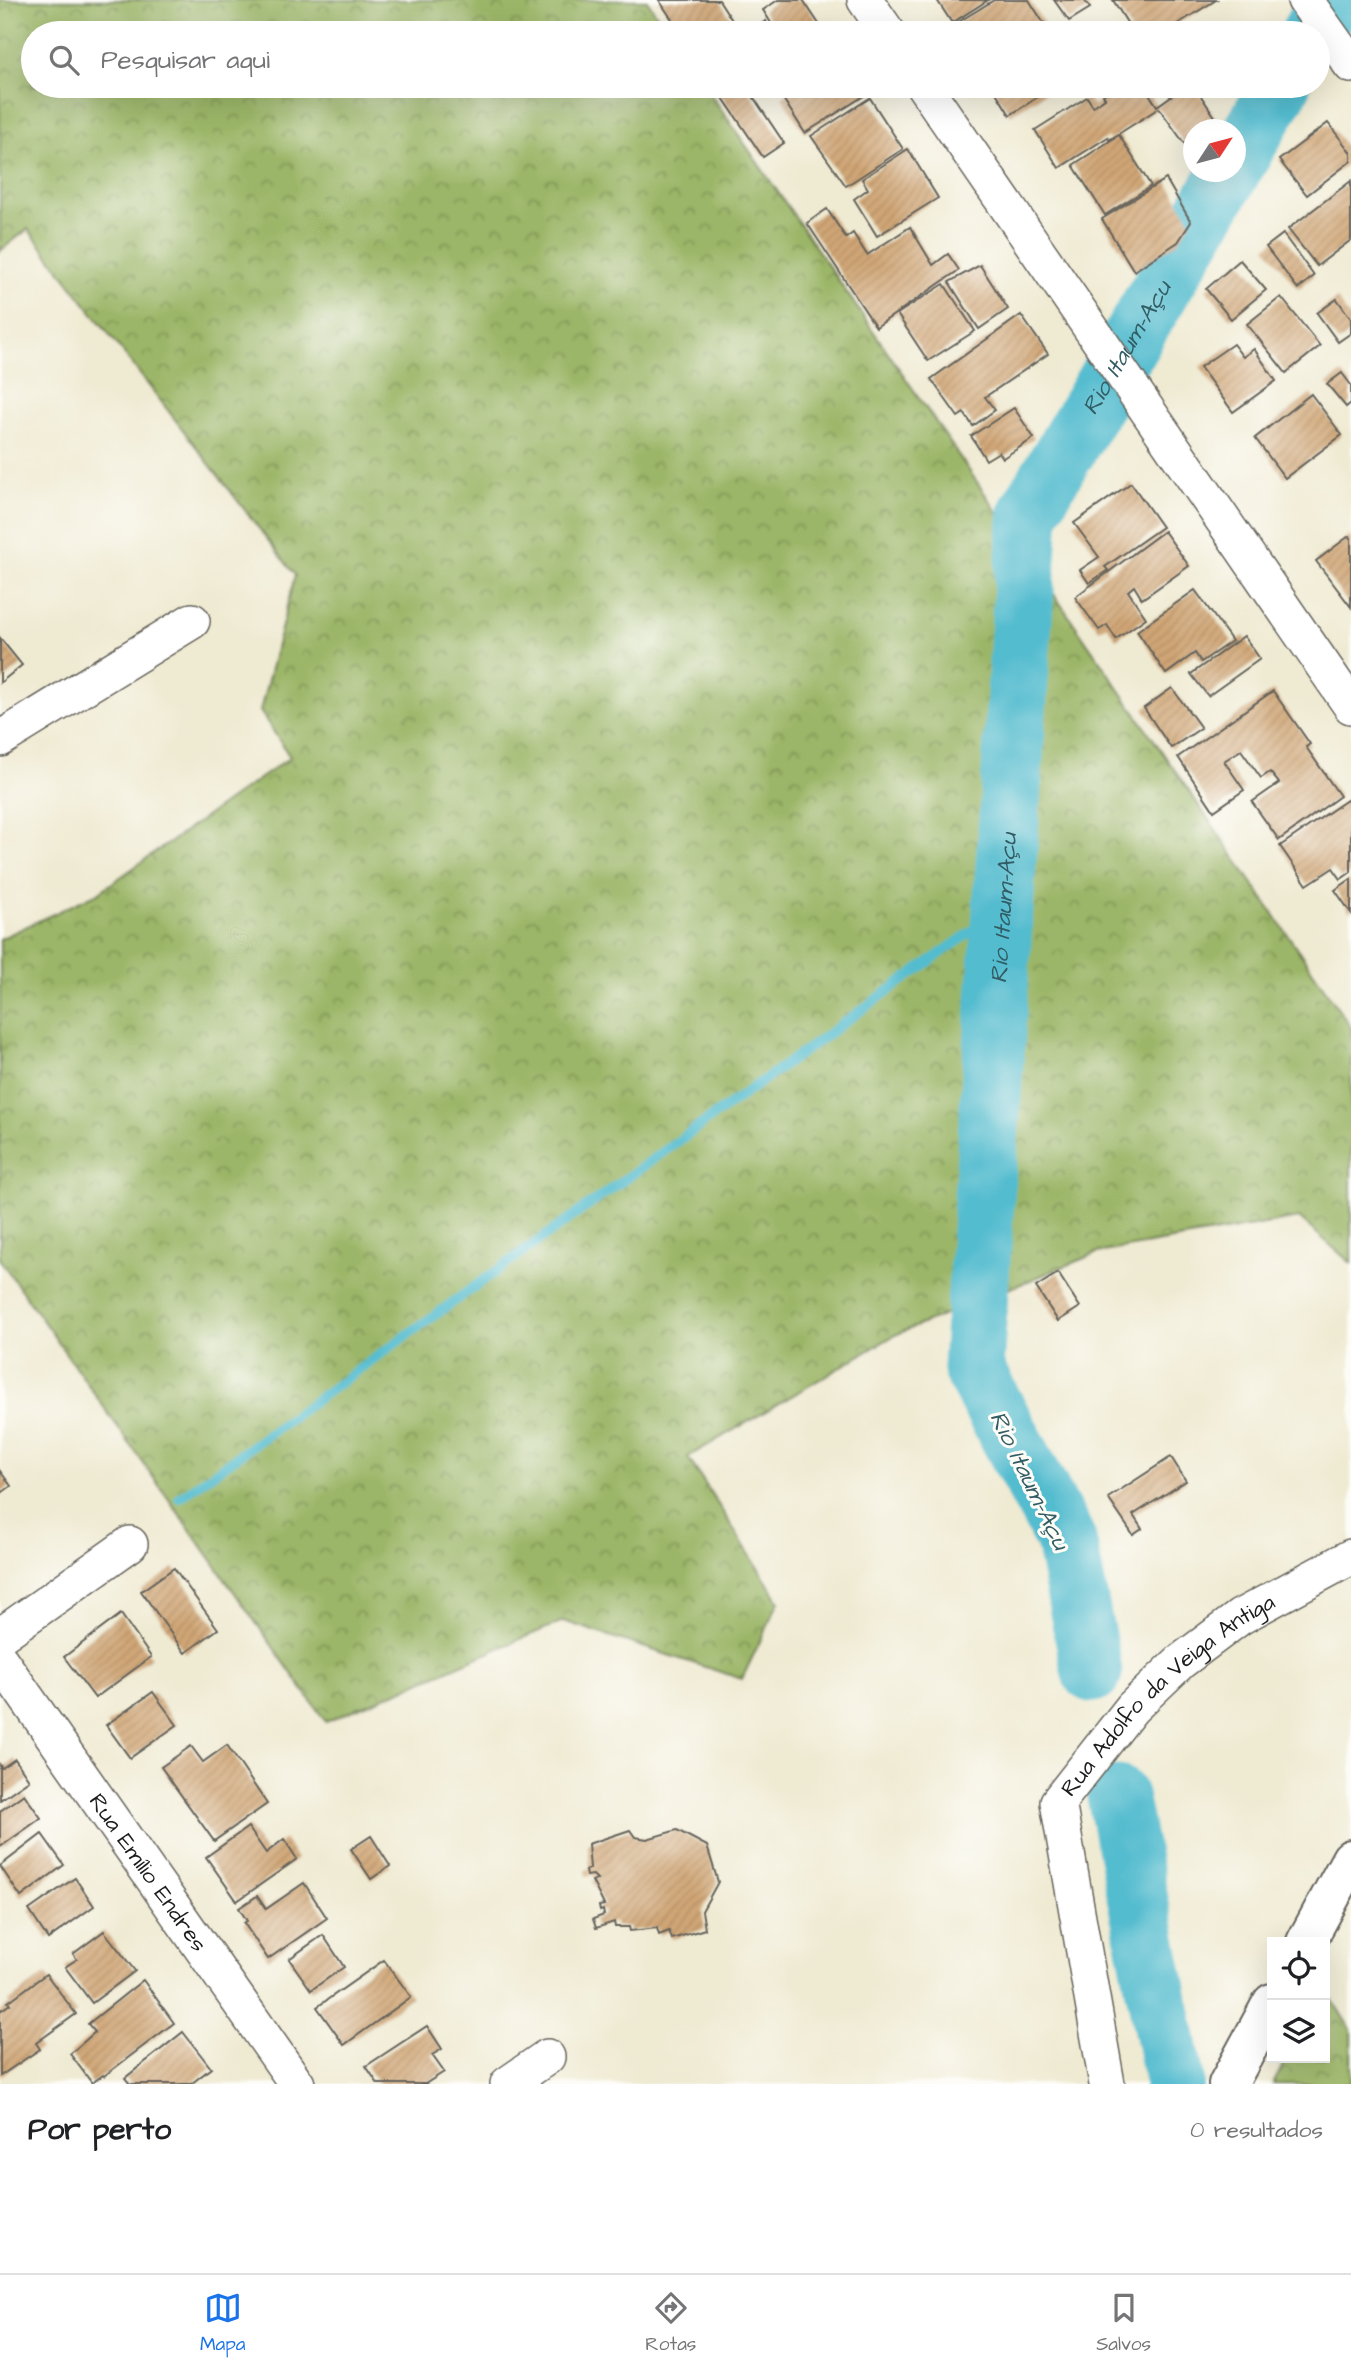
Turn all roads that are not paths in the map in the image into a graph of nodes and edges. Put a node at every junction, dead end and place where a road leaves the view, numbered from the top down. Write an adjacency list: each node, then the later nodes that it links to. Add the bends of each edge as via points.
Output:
1 (865, 0): 3 (street)
2 (1305, 0): 4 (street)
3 (880, 21)
4 (1320, 21)
5 (1330, 35): 6 (street)
6 (1344, 55)
7 (932, 98): 9 (street)
8 (192, 621): 10 (street)
9 (1351, 706)
10 (0, 739)
11 (130, 1544): 13 (street)
12 (1351, 1557): 21 (street, Rua Adolfo da Veiga Antiga, via 1240,1617 1180,1662 1132,1708 1058,1802)
13 (0, 1636)
14 (0, 1660): 19 (street, Rua Emílio Endres)
15 (1351, 1859): 16 (street)
16 (1309, 1937)
17 (1267, 2012): 22 (street)
18 (547, 2057): 20 (street)
19 (297, 2084)
20 (508, 2084)
21 (1107, 2084)
22 (1228, 2084)

